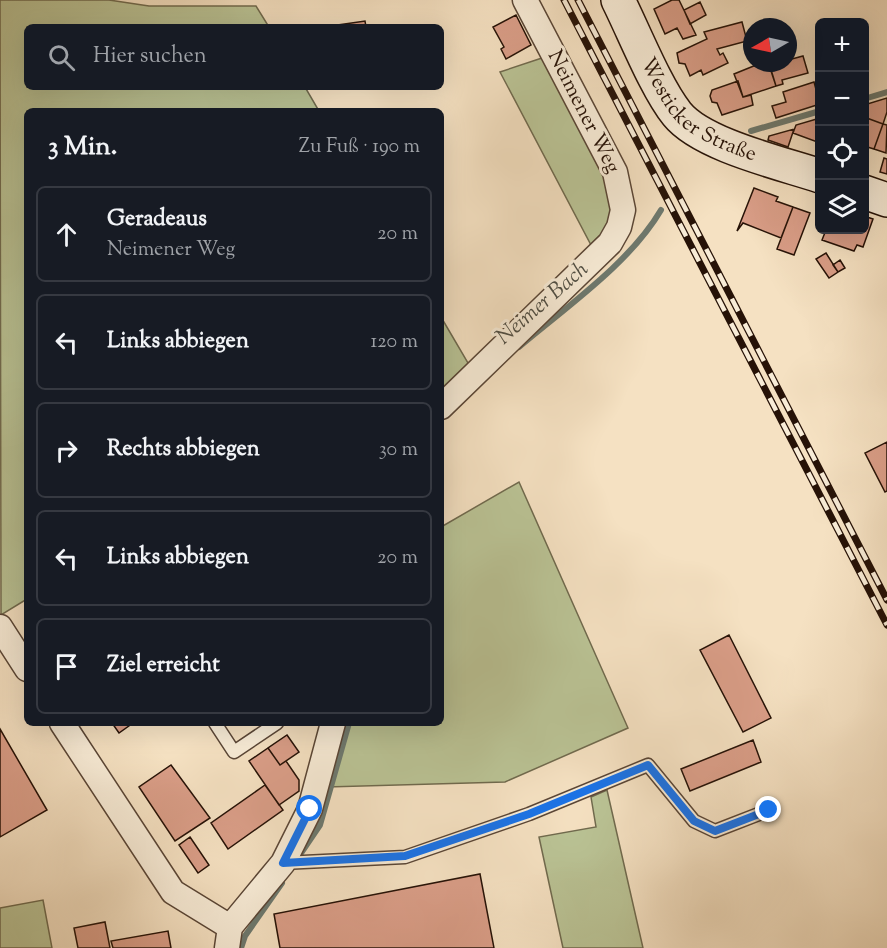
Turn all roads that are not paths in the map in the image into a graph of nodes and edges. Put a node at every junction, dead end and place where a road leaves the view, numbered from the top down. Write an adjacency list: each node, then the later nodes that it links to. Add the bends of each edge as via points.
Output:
1 (525, 0): 6 (street, Neimener Weg, via 615,172 623,210 610,243)
2 (618, 0): 3 (main road, Westicker Straße, via 663,90 686,123 718,141)
3 (815, 175)
4 (869, 194): 5 (main road)
5 (887, 200)
6 (444, 404)
7 (0, 627): 8 (street)
8 (24, 664)
9 (64, 726): 15 (street, via 173,892)
10 (217, 726): 11 (lane, via 234,752)
11 (273, 726)
12 (332, 726): 14 (street, via 310,809)
13 (769, 810): 14 (lane, via 715,831 694,821 648,765 529,814 405,856)
14 (283, 863): 15 (street)
15 (228, 937)

